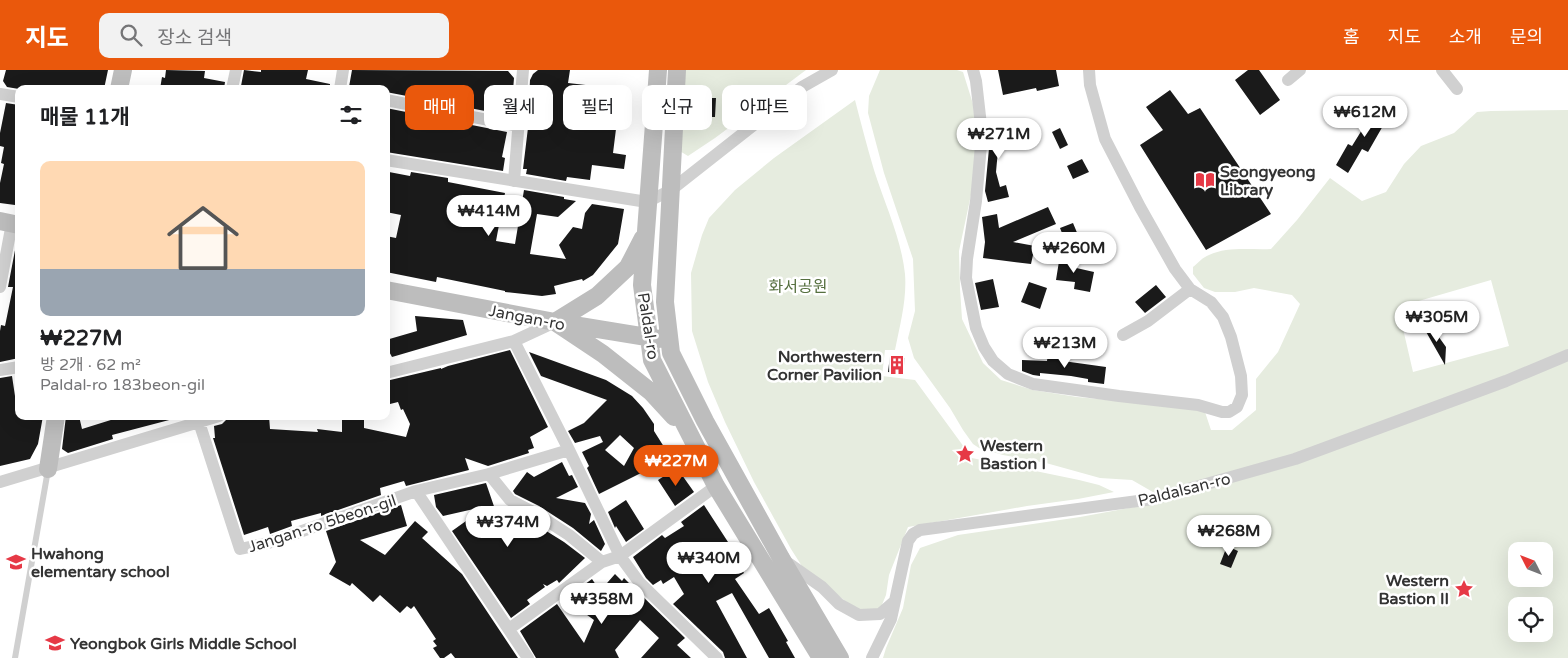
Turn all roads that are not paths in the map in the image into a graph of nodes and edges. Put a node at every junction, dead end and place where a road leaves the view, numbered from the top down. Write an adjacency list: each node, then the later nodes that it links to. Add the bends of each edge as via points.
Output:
1 (122, 70): 13 (main road)
2 (236, 70): 14 (street)
3 (343, 70): 15 (street)
4 (523, 70): 16 (street)
5 (658, 70): 26 (main road, Paldal-ro)
6 (677, 70): 25 (main road, Paldal-ro)
7 (832, 70): 25 (street, via 802,87)
8 (973, 70): 30 (street, via 982,134 966,278 976,328 993,361 1008,374 1033,384 1198,405 1229,412 1237,407 1242,395 1241,376 1231,338 1218,309)
9 (1089, 70): 30 (street, via 1105,139 1174,269)
10 (1300, 70): 12 (street)
11 (1442, 70): 17 (street)
12 (1288, 80)
13 (120, 85)
14 (233, 85)
15 (341, 85)
16 (522, 85)
17 (1457, 89)
18 (0, 94): 19 (street)
19 (15, 97)
20 (390, 101): 21 (street)
21 (484, 119)
22 (519, 130): 24 (street)
23 (390, 161): 24 (street)
24 (514, 181): 26 (street)
25 (671, 190): 26 (street); 35 (main road, Paldal-ro, via 665,302)
26 (648, 202): 28 (main road, Paldal-ro)
27 (10, 223): 29 (street)
28 (646, 234): 32 (main road, via 628,267 597,296); 34 (main road, Paldal-ro, via 642,286)
29 (0, 287)
30 (1190, 289): 33 (street, via 1148,321)
31 (390, 291): 32 (main road, Jangan-ro)
32 (555, 322): 34 (main road, Jangan-ro); 36 (street); 44 (main road, via 651,392)
33 (1123, 335)
34 (649, 338): 35 (main road, Jangan-ro); 44 (main road, Paldal-ro, via 652,360)
35 (669, 340): 52 (main road, Paldal-ro, via 671,353 705,421)
36 (514, 341): 40 (street); 45 (street)
37 (1568, 355): 54 (street, Paldalsan-ro, via 1295,459 1153,499 920,530 908,541)
38 (15, 368): 39 (street)
39 (0, 370)
40 (390, 372)
41 (55, 420): 46 (main road)
42 (206, 420): 43 (street)
43 (199, 422): 46 (street); 50 (street, Jangan-ro 5beon-gil, via 240,549 268,543)
44 (689, 434): 49 (main road, Paldal-ro)
45 (569, 450): 47 (street, Jangan-ro 5beon-gil); 51 (street)
46 (48, 469): 48 (street); 56 (lane)
47 (489, 474): 50 (street, Jangan-ro 5beon-gil); 53 (street, via 510,500 569,535)
48 (0, 482)
49 (716, 486): 51 (street); 59 (main road, Paldal-ro)
50 (416, 491): 55 (street, Jangan-ro 5beon-gil)
51 (620, 556): 53 (street); 58 (street, via 639,582)
52 (781, 558): 54 (street, via 822,587 839,604 859,615 880,614); 60 (main road)
53 (602, 562): 55 (street)
54 (895, 601): 61 (street, Paldalsan-ro, via 891,619)
55 (509, 629): 57 (street, Jangan-ro 5beon-gil)
56 (15, 658)
57 (528, 658)
58 (717, 658)
59 (821, 658)
60 (840, 658)
61 (872, 658)

